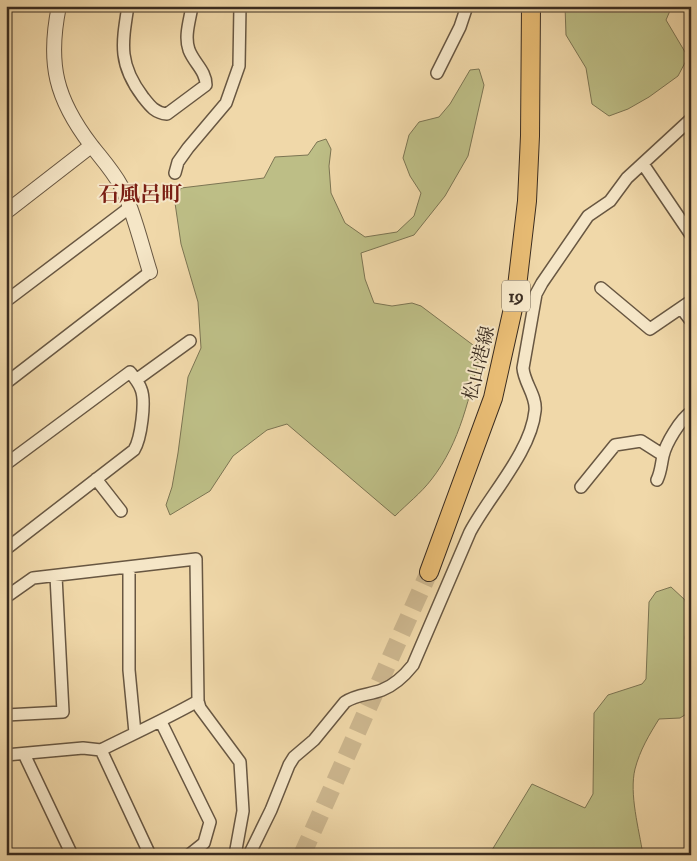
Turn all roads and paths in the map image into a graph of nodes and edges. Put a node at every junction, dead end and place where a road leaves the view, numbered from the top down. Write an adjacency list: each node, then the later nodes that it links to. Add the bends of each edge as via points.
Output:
1 (59, 6): 9 (street, via 54,46 59,88 74,122)
2 (128, 6): 3 (street, via 123,50 126,69 152,109 167,114 206,85 206,76 188,48)
3 (192, 6)
4 (240, 6): 11 (street, via 238,66 226,103 188,148)
5 (467, 6): 7 (street, via 460,28)
6 (531, 6): 35 (main road, 松山港線 / 19, via 527,201 516,295 493,398)
7 (437, 73)
8 (691, 119): 10 (street)
9 (91, 146): 12 (street, via 121,186); 13 (street)
10 (643, 164): 14 (street); 49 (street, via 620,185 610,201 588,216 538,289 523,368 535,400 532,427 520,455 470,532 413,665 389,686 344,702 314,740 294,757)
11 (175, 173)
12 (129, 208): 15 (street); 17 (street)
13 (6, 212)
14 (691, 235)
15 (150, 272): 23 (street)
16 (601, 288): 19 (street, via 650,329)
17 (6, 301)
18 (691, 301): 19 (street)
19 (681, 308): 20 (street)
20 (691, 321)
21 (190, 341): 22 (street)
22 (136, 380): 28 (street, via 130,372); 29 (street, via 143,399 138,443 134,450)
23 (6, 383)
24 (691, 412): 27 (street, via 678,426)
25 (605, 438): 26 (street)
26 (615, 445): 27 (street, via 641,440); 31 (street)
27 (663, 455): 30 (street)
28 (6, 464)
29 (96, 479): 32 (street); 33 (street)
30 (657, 480)
31 (581, 487)
32 (121, 511)
33 (6, 549)
34 (129, 568): 36 (street); 38 (street, via 196,559); 41 (street, via 129,670)
35 (429, 572)
36 (56, 576): 37 (street, via 33,578); 39 (street, via 63,712)
37 (6, 597)
38 (198, 701): 40 (street); 48 (street, via 240,762 243,811)
39 (6, 715)
40 (161, 722): 41 (street); 47 (street, via 210,822 204,843)
41 (135, 732): 42 (street)
42 (101, 750): 43 (street, via 83,748); 46 (street)
43 (24, 754): 44 (street); 45 (street)
44 (6, 755)
45 (72, 855)
46 (150, 855)
47 (189, 855)
48 (235, 855)
49 (249, 855)

